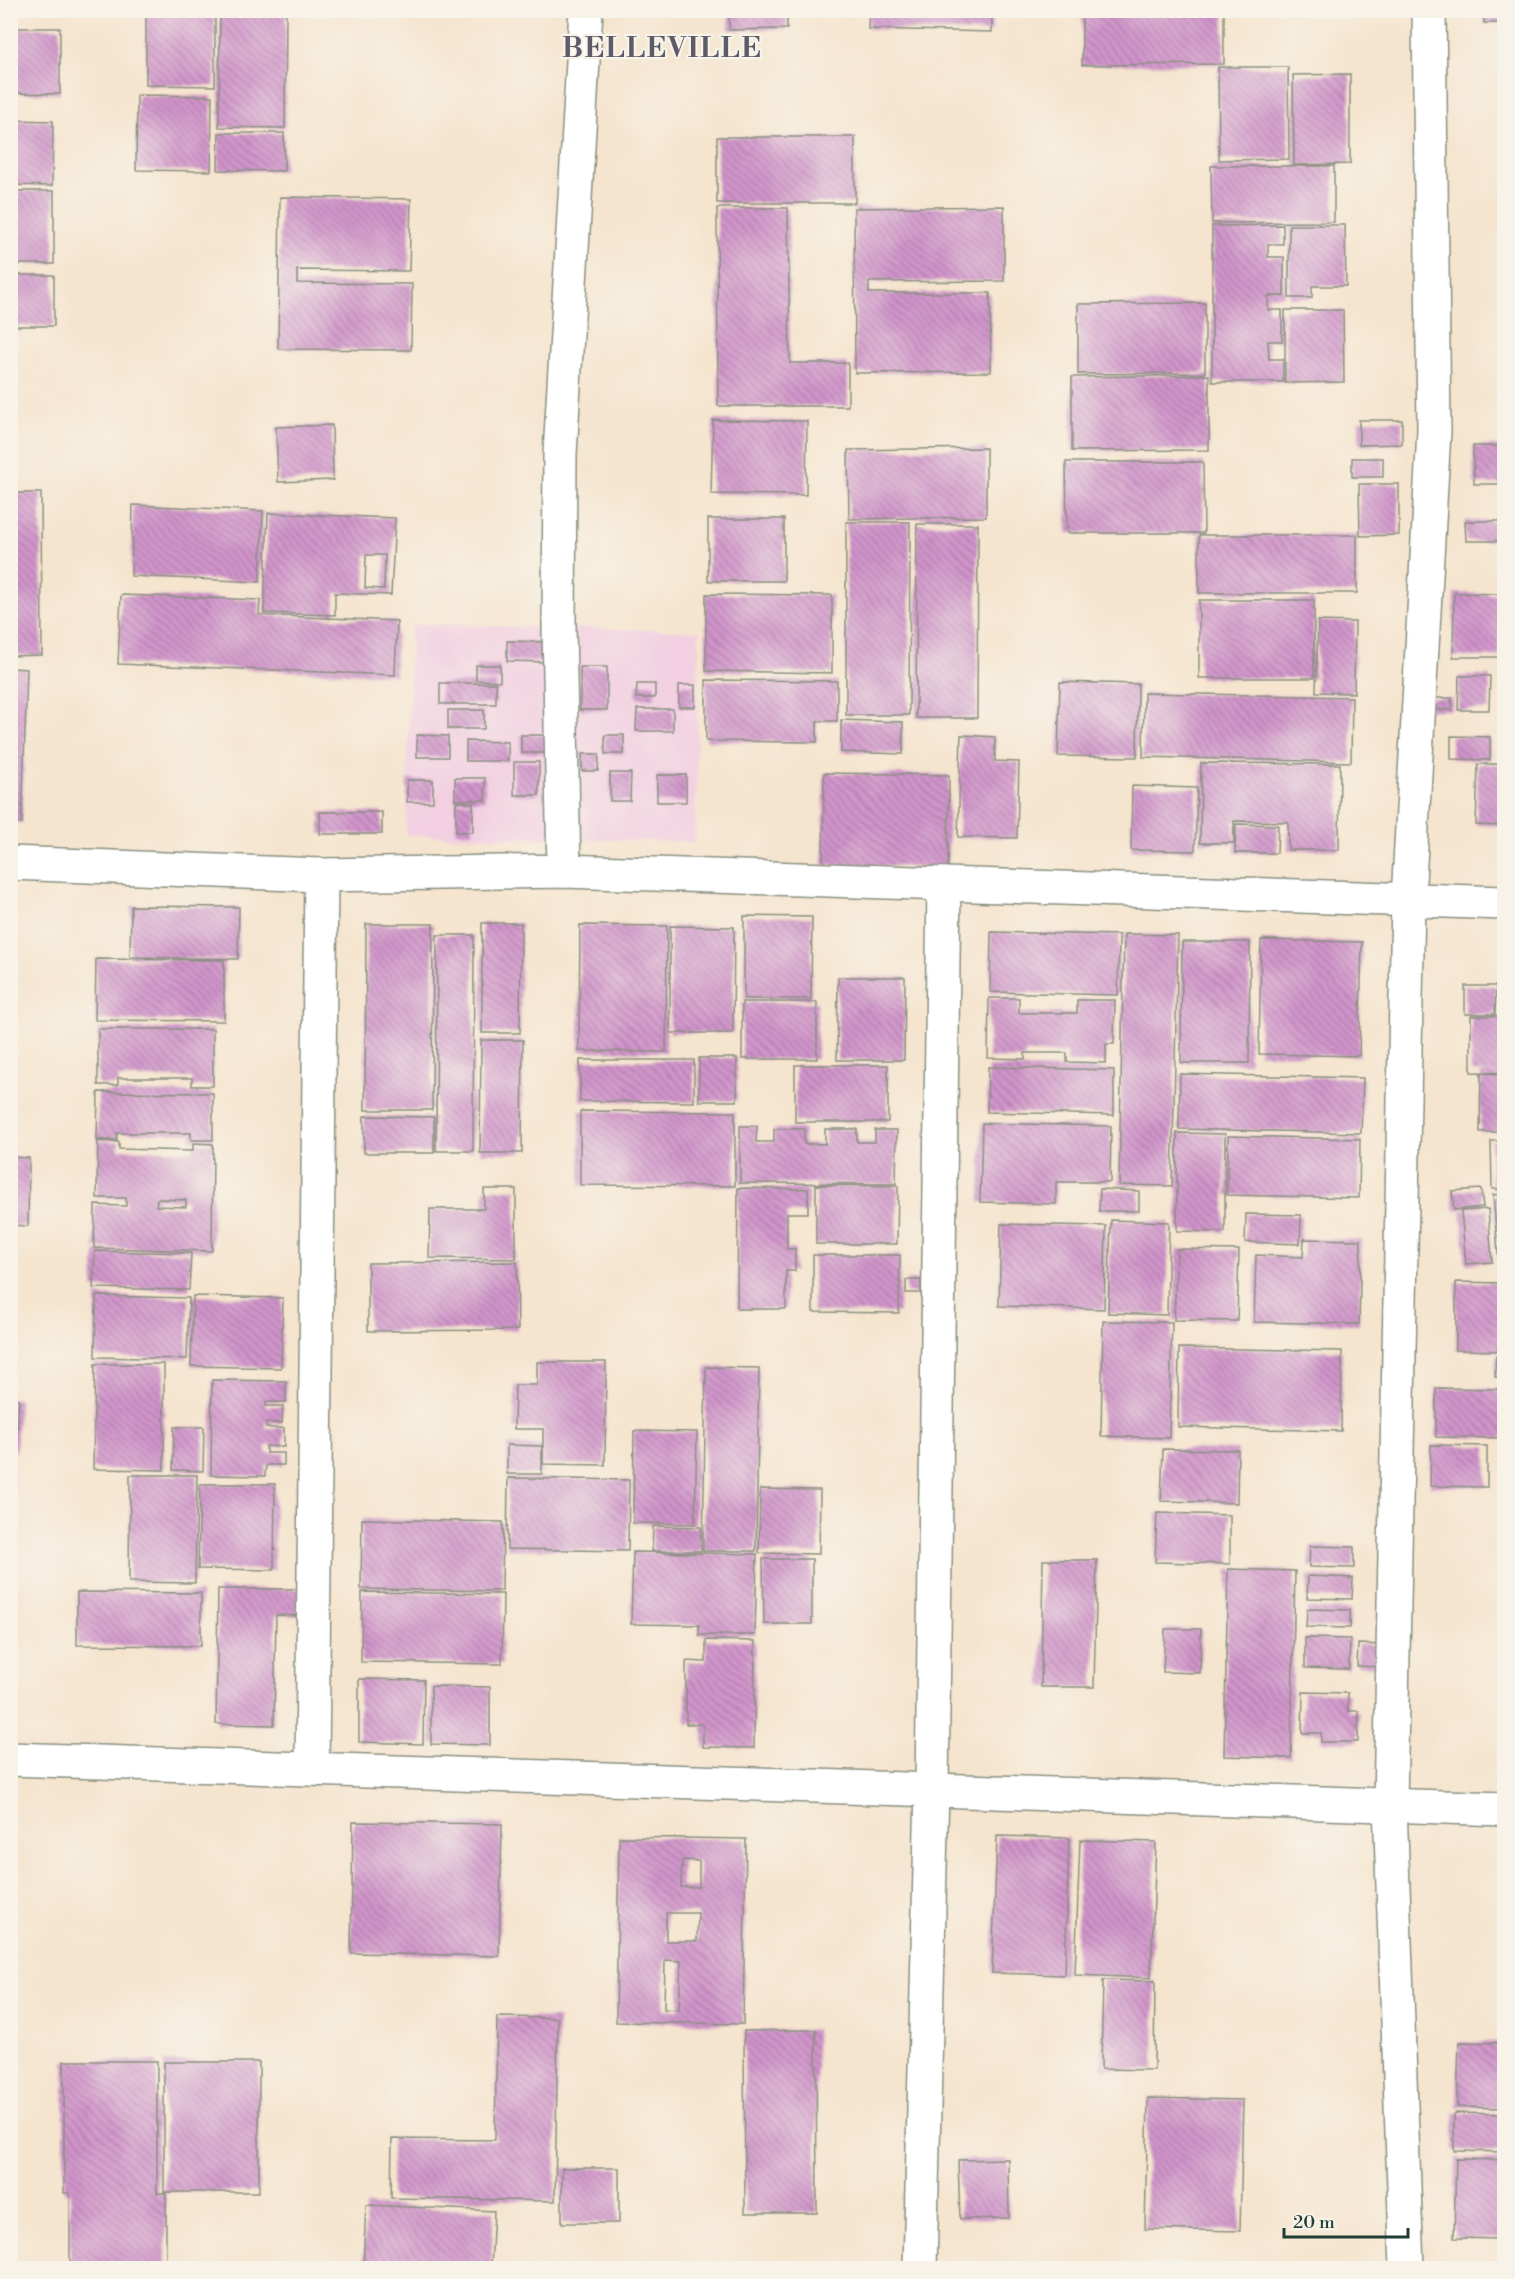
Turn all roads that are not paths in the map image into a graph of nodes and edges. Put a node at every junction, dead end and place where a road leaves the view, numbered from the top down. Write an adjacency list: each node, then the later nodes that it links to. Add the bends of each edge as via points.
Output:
1 (586, 10): 4 (street, via 560,454)
2 (1429, 10): 7 (street, via 1434,431)
3 (10, 863): 5 (street)
4 (564, 871): 5 (street); 6 (street)
5 (321, 875): 10 (street)
6 (944, 884): 7 (street); 11 (street)
7 (1408, 900): 8 (street); 12 (street)
8 (1504, 903)
9 (10, 1759): 10 (street)
10 (312, 1768): 11 (street)
11 (932, 1789): 12 (street); 14 (street)
12 (1390, 1805): 13 (street); 15 (street)
13 (1504, 1809)
14 (920, 2268)
15 (1407, 2268)

